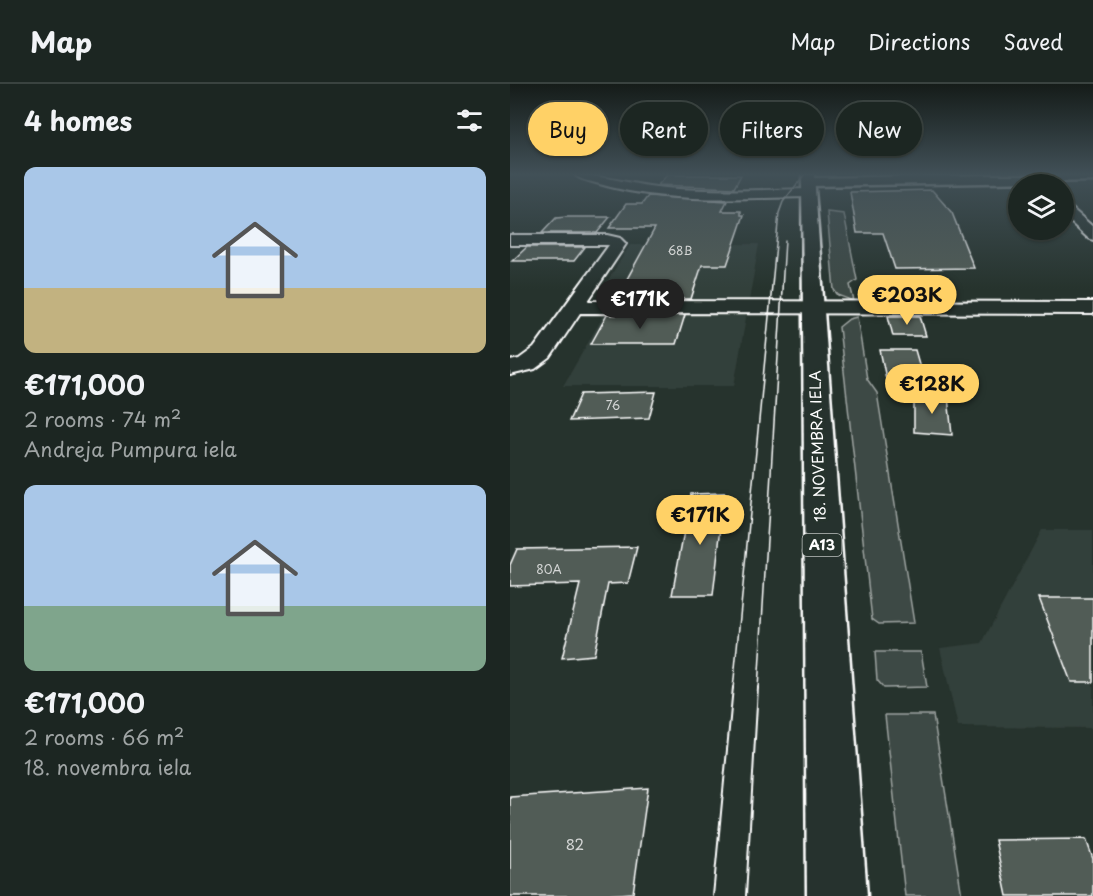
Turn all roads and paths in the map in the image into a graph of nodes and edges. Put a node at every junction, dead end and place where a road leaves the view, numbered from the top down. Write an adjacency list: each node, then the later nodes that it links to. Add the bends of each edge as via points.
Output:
1 (810, 213): 6 (main road, 18. NOVEMBRA IELA / A13)
2 (1074, 217): 3 (street)
3 (1093, 235)
4 (510, 240): 5 (street, via 618,244)
5 (576, 307): 6 (street); 8 (street, via 543,353 528,364)
6 (813, 308): 7 (street); 9 (main road, 18. NOVEMBRA IELA / A13)
7 (1093, 308)
8 (510, 368)
9 (837, 896)

